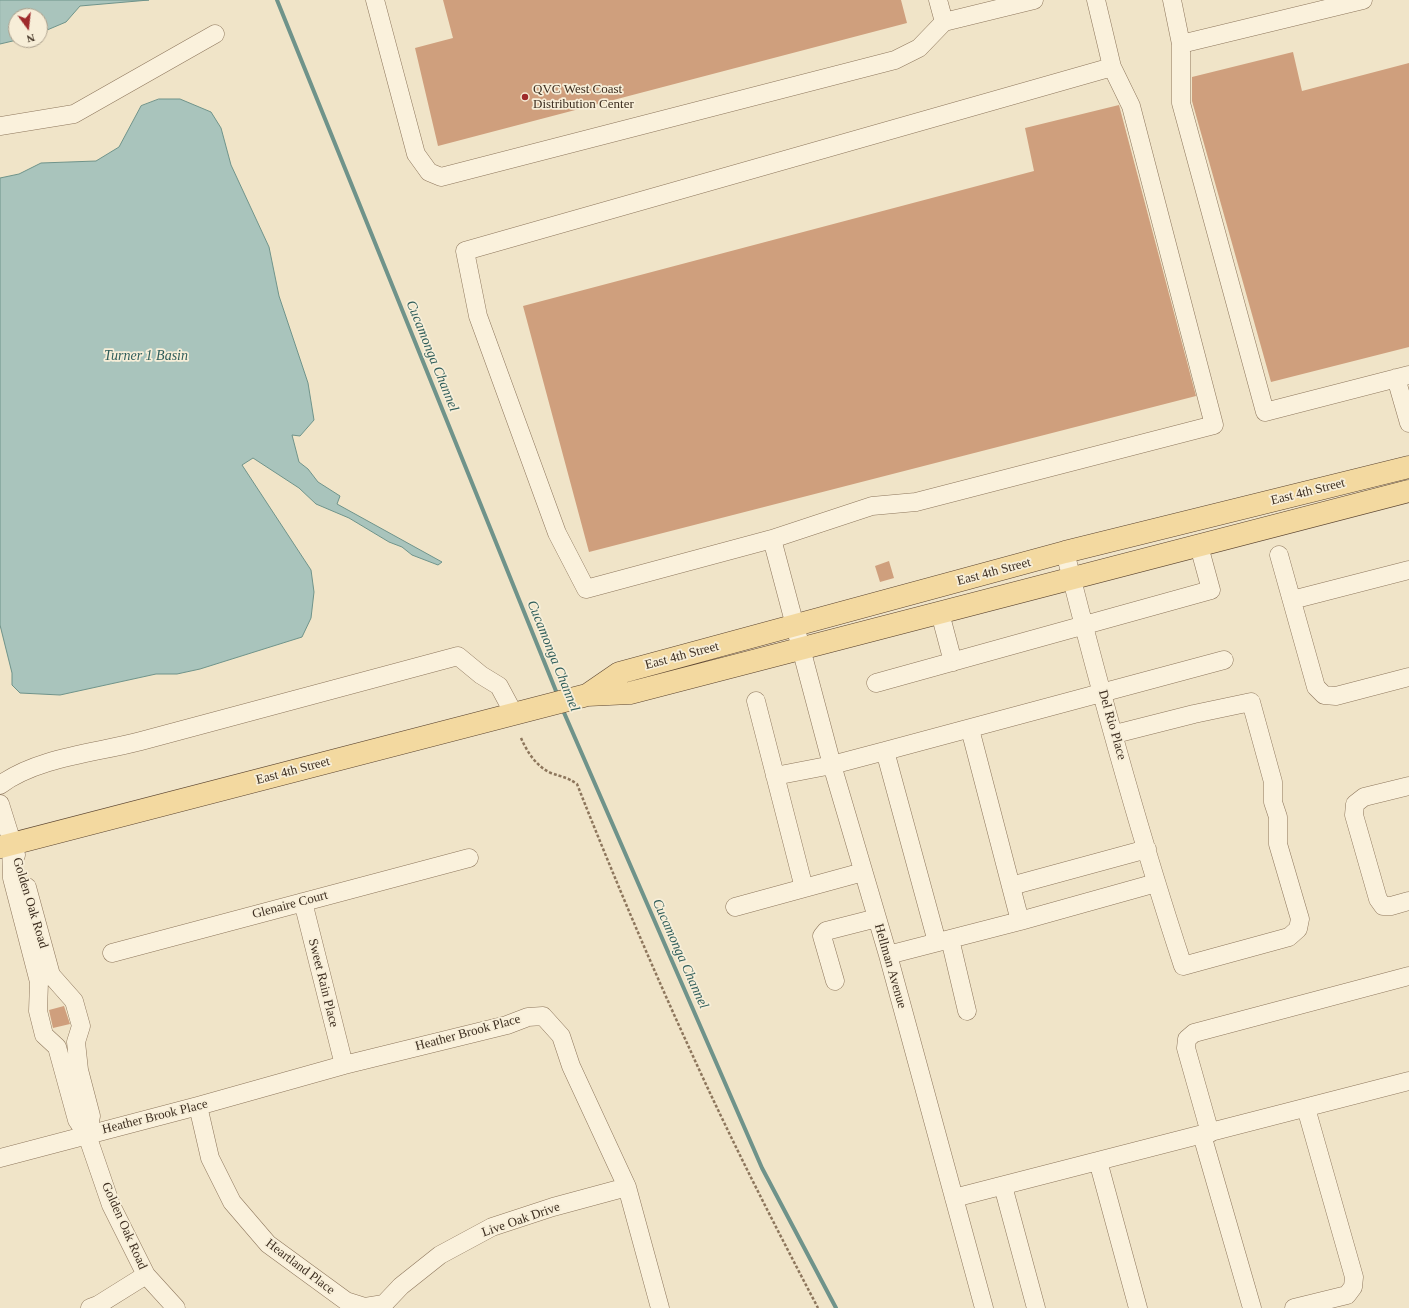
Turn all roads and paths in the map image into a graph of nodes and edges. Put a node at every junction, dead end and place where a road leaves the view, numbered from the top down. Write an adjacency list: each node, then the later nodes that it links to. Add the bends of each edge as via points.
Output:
1 (375, 0): 7 (street, via 416,154 429,172 441,177 895,60 919,48)
2 (938, 0): 7 (street)
3 (1033, 0): 7 (street)
4 (1096, 0): 10 (street)
5 (1172, 0): 9 (street)
6 (1363, 0): 9 (street)
7 (944, 22)
8 (216, 34): 11 (street, via 74,114)
9 (1181, 44): 12 (street, via 1181,103 1264,412)
10 (1112, 67): 16 (street, via 1131,106 1214,425 916,502 872,506); 16 (street, via 465,251 478,316 557,533 586,589)
11 (0, 126)
12 (1402, 377): 13 (street)
13 (1409, 423)
14 (1409, 466): 18 (main road, East 4th Street)
15 (1409, 491): 17 (main road, East 4th Street)
16 (772, 539): 24 (street, Hellman Avenue)
17 (1199, 546): 21 (main road, East 4th Street); 25 (street, via 1211,590)
18 (1065, 552): 21 (street, Del Rio Place); 24 (main road, East 4th Street)
19 (1279, 555): 22 (street)
20 (1409, 570): 22 (street)
21 (1072, 579): 23 (main road, East 4th Street); 25 (street, Del Rio Place)
22 (1292, 600): 29 (street, via 1316,688 1324,695 1336,696)
23 (940, 613): 26 (main road, East 4th Street); 28 (street)
24 (796, 625): 26 (street, Hellman Avenue); 32 (main road, East 4th Street, via 619,673)
25 (1084, 626): 28 (street); 31 (street, Del Rio Place)
26 (803, 649): 32 (main road, East 4th Street, via 630,693); 39 (street, Hellman Avenue)
27 (1224, 660): 31 (street)
28 (953, 662): 30 (street)
29 (1409, 677)
30 (876, 683)
31 (1103, 694): 35 (street); 36 (street, Del Rio Place)
32 (587, 695): 34 (main road, East 4th Street)
33 (756, 701): 40 (street)
34 (514, 714): 41 (street, via 499,686 458,656 146,740 39,766 14,775); 44 (main road, East 4th Street)
35 (970, 729): 38 (street); 48 (street)
36 (1114, 734): 45 (street, Del Rio Place); 50 (street, Del Rio Place, via 1251,702 1273,782 1273,802 1278,817 1278,844 1300,919 1298,929 1289,937 1183,966)
37 (521, 738): 78 (path, via 538,765 577,784 692,1054)
38 (885, 751): 39 (street); 56 (street)
39 (832, 765): 40 (street); 47 (street, Hellman Avenue)
40 (775, 776): 49 (street)
41 (0, 785)
42 (1409, 786): 51 (street, via 1364,797 1355,804 1354,815 1378,899 1383,906)
43 (0, 804): 44 (street)
44 (6, 846): 66 (street, Golden Oak Road, via 39,982 38,1011 44,1035 57,1047 77,1120); 66 (street, Golden Oak Road, via 23,874 51,975 74,1001 81,1026 76,1042 79,1070 91,1116)
45 (1147, 849): 48 (street); 50 (street, Del Rio Place)
46 (469, 858): 52 (street, Glenaire Court)
47 (864, 872): 49 (street); 54 (street, Hellman Avenue)
48 (1010, 886): 55 (street)
49 (804, 888): 53 (street)
50 (1158, 890): 55 (street)
51 (1409, 901)
52 (303, 902): 57 (street, Glenaire Court); 62 (street, Sweet Rain Place)
53 (735, 907)
54 (877, 918): 58 (street, Hellman Avenue); 60 (street, via 826,931 822,936)
55 (1020, 921): 56 (street)
56 (944, 940): 58 (street); 61 (street)
57 (112, 953)
58 (888, 955): 72 (street, Hellman Avenue)
59 (1409, 976): 67 (street, via 1194,1033 1187,1039 1186,1048)
60 (835, 981)
61 (967, 1011)
62 (344, 1065): 64 (street, Heather Brook Place); 71 (street, Heather Brook Place, via 507,1025 528,1017 543,1016 561,1036 570,1066)
63 (1409, 1082): 65 (street)
64 (198, 1106): 66 (street, Heather Brook Place); 74 (street, Heartland Place, via 210,1158 232,1202 268,1244 346,1301)
65 (1306, 1108): 67 (street); 83 (street, via 1354,1276 1353,1287 1347,1295)
66 (87, 1134): 68 (street, Heather Brook Place); 73 (street, Golden Oak Road, via 111,1205)
67 (1206, 1134): 69 (street); 82 (street)
68 (0, 1158)
69 (1098, 1161): 70 (street); 81 (street)
70 (1003, 1186): 72 (street); 80 (street)
71 (627, 1187): 74 (street, Live Oak Drive, via 492,1227 440,1255 401,1286 384,1304); 77 (street, Heather Brook Place)
72 (954, 1198): 79 (street, Hellman Avenue)
73 (146, 1275): 75 (street); 76 (street, Golden Oak Road)
74 (365, 1307)
75 (90, 1308)
76 (176, 1308)
77 (660, 1308)
78 (818, 1308)
79 (984, 1308)
80 (1036, 1308)
81 (1138, 1308)
82 (1252, 1308)
83 (1294, 1308)

